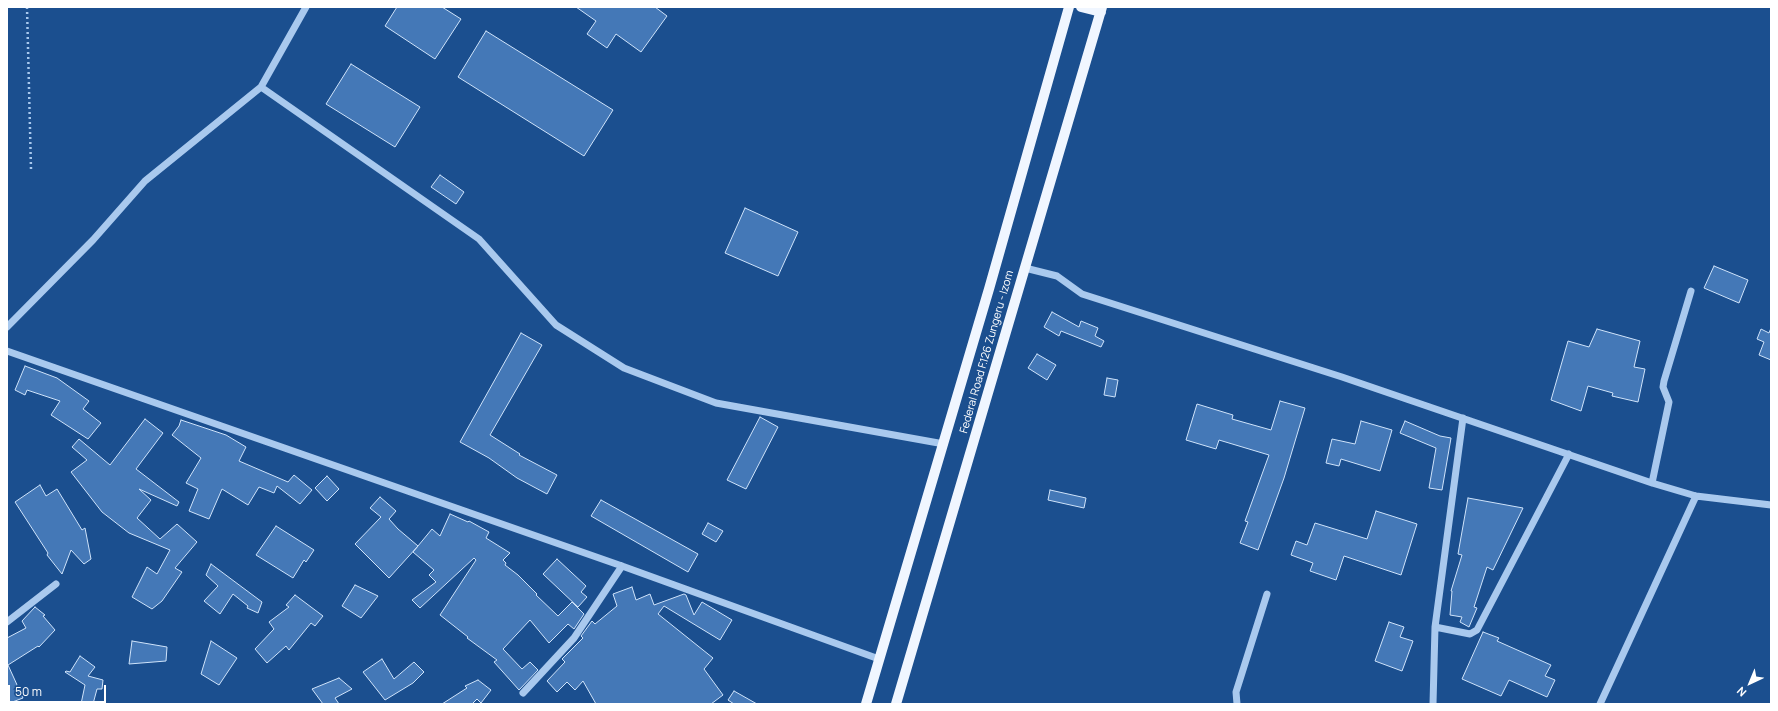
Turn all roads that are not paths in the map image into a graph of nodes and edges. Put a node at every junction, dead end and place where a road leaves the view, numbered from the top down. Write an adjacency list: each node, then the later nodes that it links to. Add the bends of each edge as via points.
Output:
1 (306, 7): 5 (street)
2 (1069, 7): 11 (main road, Federal Road F.126 Zungeru - Izom)
3 (1081, 7): 4 (main road)
4 (1101, 9): 6 (main road, Federal Road F.126 Zungeru - Izom)
5 (261, 87): 8 (street, via 145,181 93,240); 11 (street, via 479,239 556,325 624,368 716,403)
6 (1025, 268): 10 (street, via 1057,276 1082,294); 24 (main road, Federal Road F.126 Zungeru - Izom)
7 (1691, 291): 13 (street, via 1664,381 1663,386 1669,402)
8 (7, 326)
9 (7, 351): 16 (street)
10 (1463, 418): 12 (street); 20 (street)
11 (944, 444): 21 (main road, Federal Road F.126 Zungeru - Izom)
12 (1569, 454): 13 (street); 20 (street, via 1477,630 1470,634)
13 (1652, 483): 14 (street)
14 (1696, 496): 15 (street); 27 (street)
15 (1771, 505)
16 (622, 566): 21 (street); 22 (street, via 574,638)
17 (56, 584): 19 (street)
18 (1267, 594): 25 (street, via 1236,692)
19 (7, 622)
20 (1435, 626): 26 (street)
21 (879, 658): 23 (main road, Federal Road F.126 Zungeru - Izom)
22 (523, 693)
23 (866, 704)
24 (896, 704)
25 (1237, 704)
26 (1433, 704)
27 (1600, 704)

